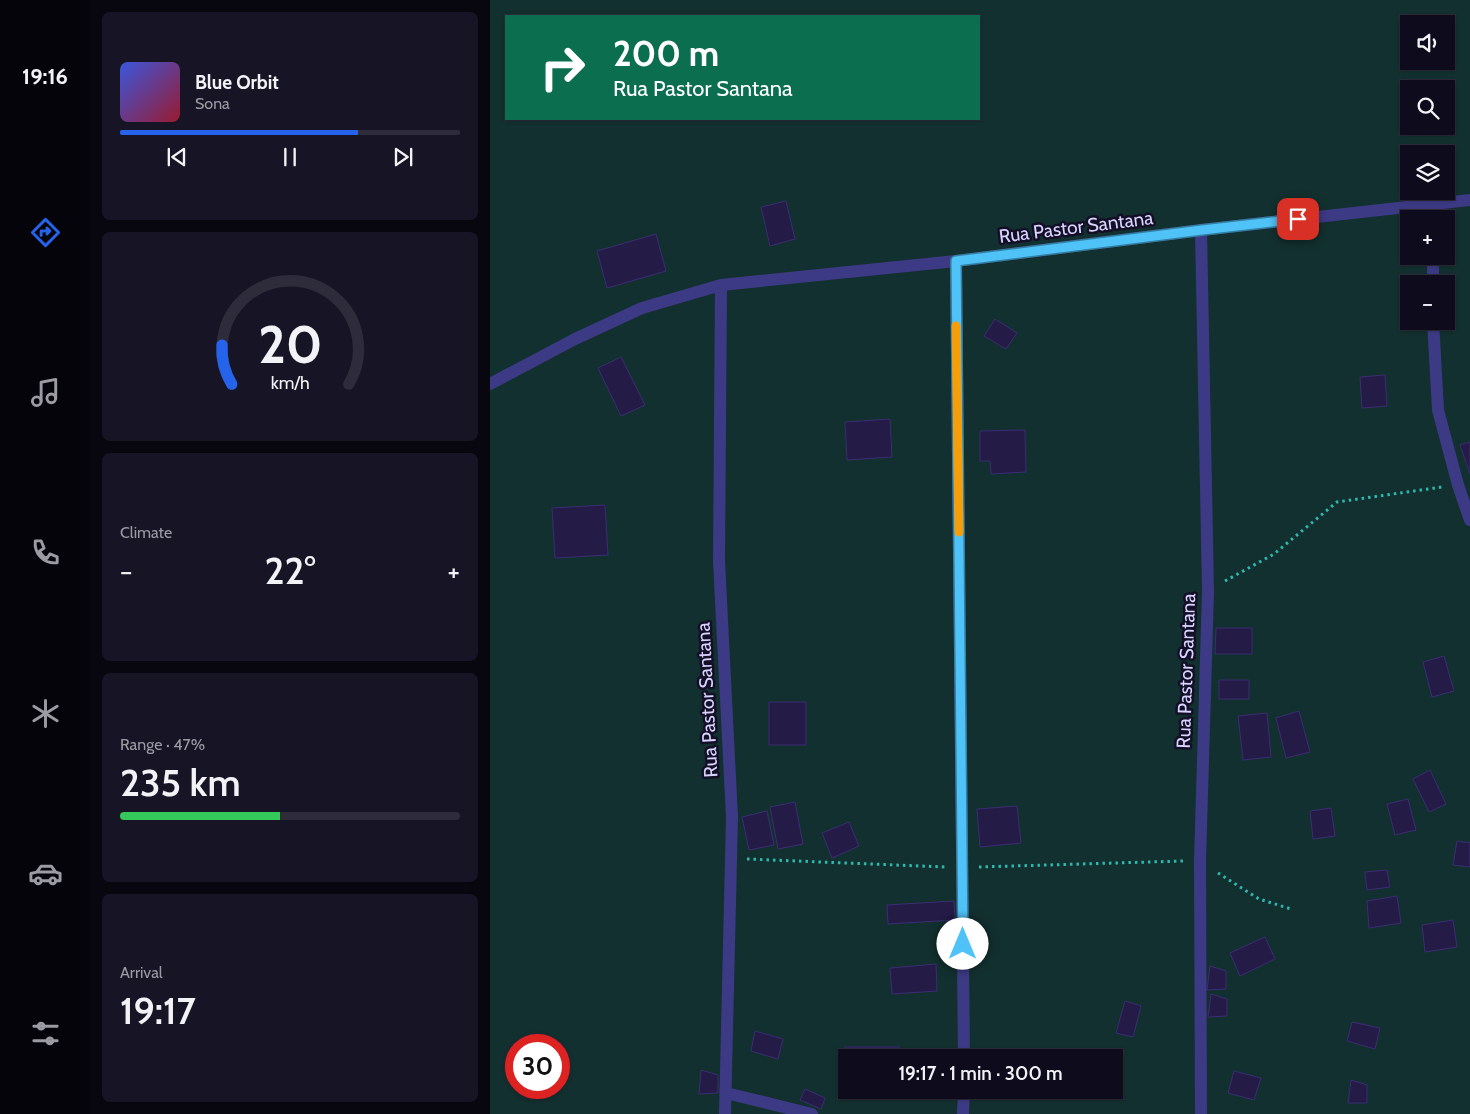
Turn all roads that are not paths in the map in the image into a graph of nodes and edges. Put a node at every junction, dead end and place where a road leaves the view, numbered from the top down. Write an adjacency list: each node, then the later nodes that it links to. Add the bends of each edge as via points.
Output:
1 (1470, 200): 2 (street, Rua Pastor Santana)
2 (1433, 205): 3 (street); 4 (street, Rua Pastor Santana)
3 (1433, 210)
4 (1202, 230): 5 (street, Rua Pastor Santana); 16 (street, Rua Pastor Santana, via 1208,590 1200,861)
5 (956, 261): 6 (street, Rua Pastor Santana); 10 (street)
6 (721, 285): 8 (street, Rua Pastor Santana, via 642,308); 11 (street, Rua Pastor Santana, via 719,561 732,817)
7 (1434, 330): 9 (street, via 1438,410)
8 (490, 384)
9 (1470, 520)
10 (964, 1049)
11 (726, 1093): 13 (street, Rua Pastor Santana); 14 (street)
12 (964, 1099): 15 (street)
13 (725, 1114)
14 (812, 1114)
15 (963, 1114)
16 (1201, 1114)

